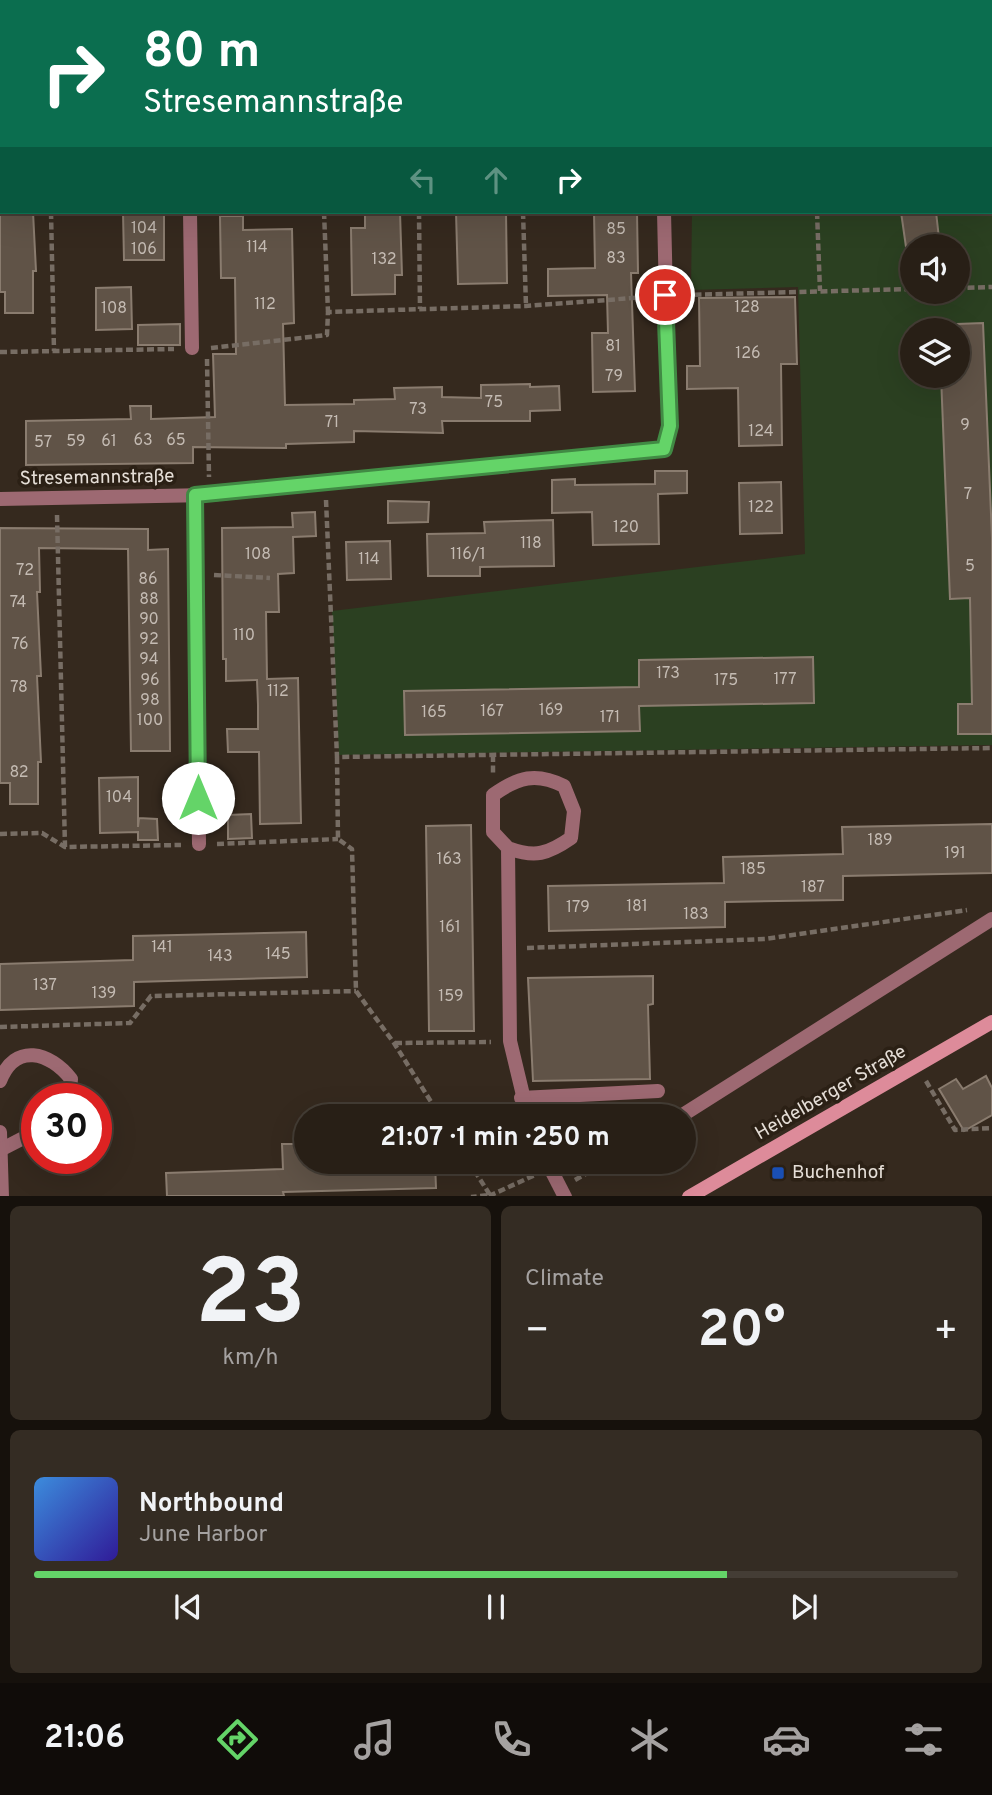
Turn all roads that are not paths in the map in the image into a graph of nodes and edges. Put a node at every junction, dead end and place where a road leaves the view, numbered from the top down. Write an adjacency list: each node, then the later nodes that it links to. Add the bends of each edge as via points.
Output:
1 (190, 214): 3 (street)
2 (664, 214): 4 (street, Stresemannstraße, via 670,426 664,449)
3 (192, 348)
4 (202, 495): 5 (street, Stresemannstraße); 6 (street, Stresemannstraße, via 196,576)
5 (0, 499)
6 (199, 844)
7 (508, 848): 7 (street, via 493,832 493,795 511,782 545,776 564,786 574,811 571,838 549,853 527,855); 13 (street, via 510,1041)
8 (992, 919): 15 (street)
9 (992, 1022): 22 (main road, Heidelberger Straße)
10 (0, 1082): 11 (street, via 4,1070 20,1057 39,1055 59,1063)
11 (71, 1083)
12 (658, 1091): 13 (street)
13 (516, 1101): 14 (street)
14 (518, 1104)
15 (696, 1106)
16 (0, 1132): 18 (street)
17 (21, 1139): 18 (street)
18 (0, 1150): 21 (street)
19 (551, 1174): 20 (street)
20 (558, 1194)
21 (2, 1196)
22 (689, 1196)

